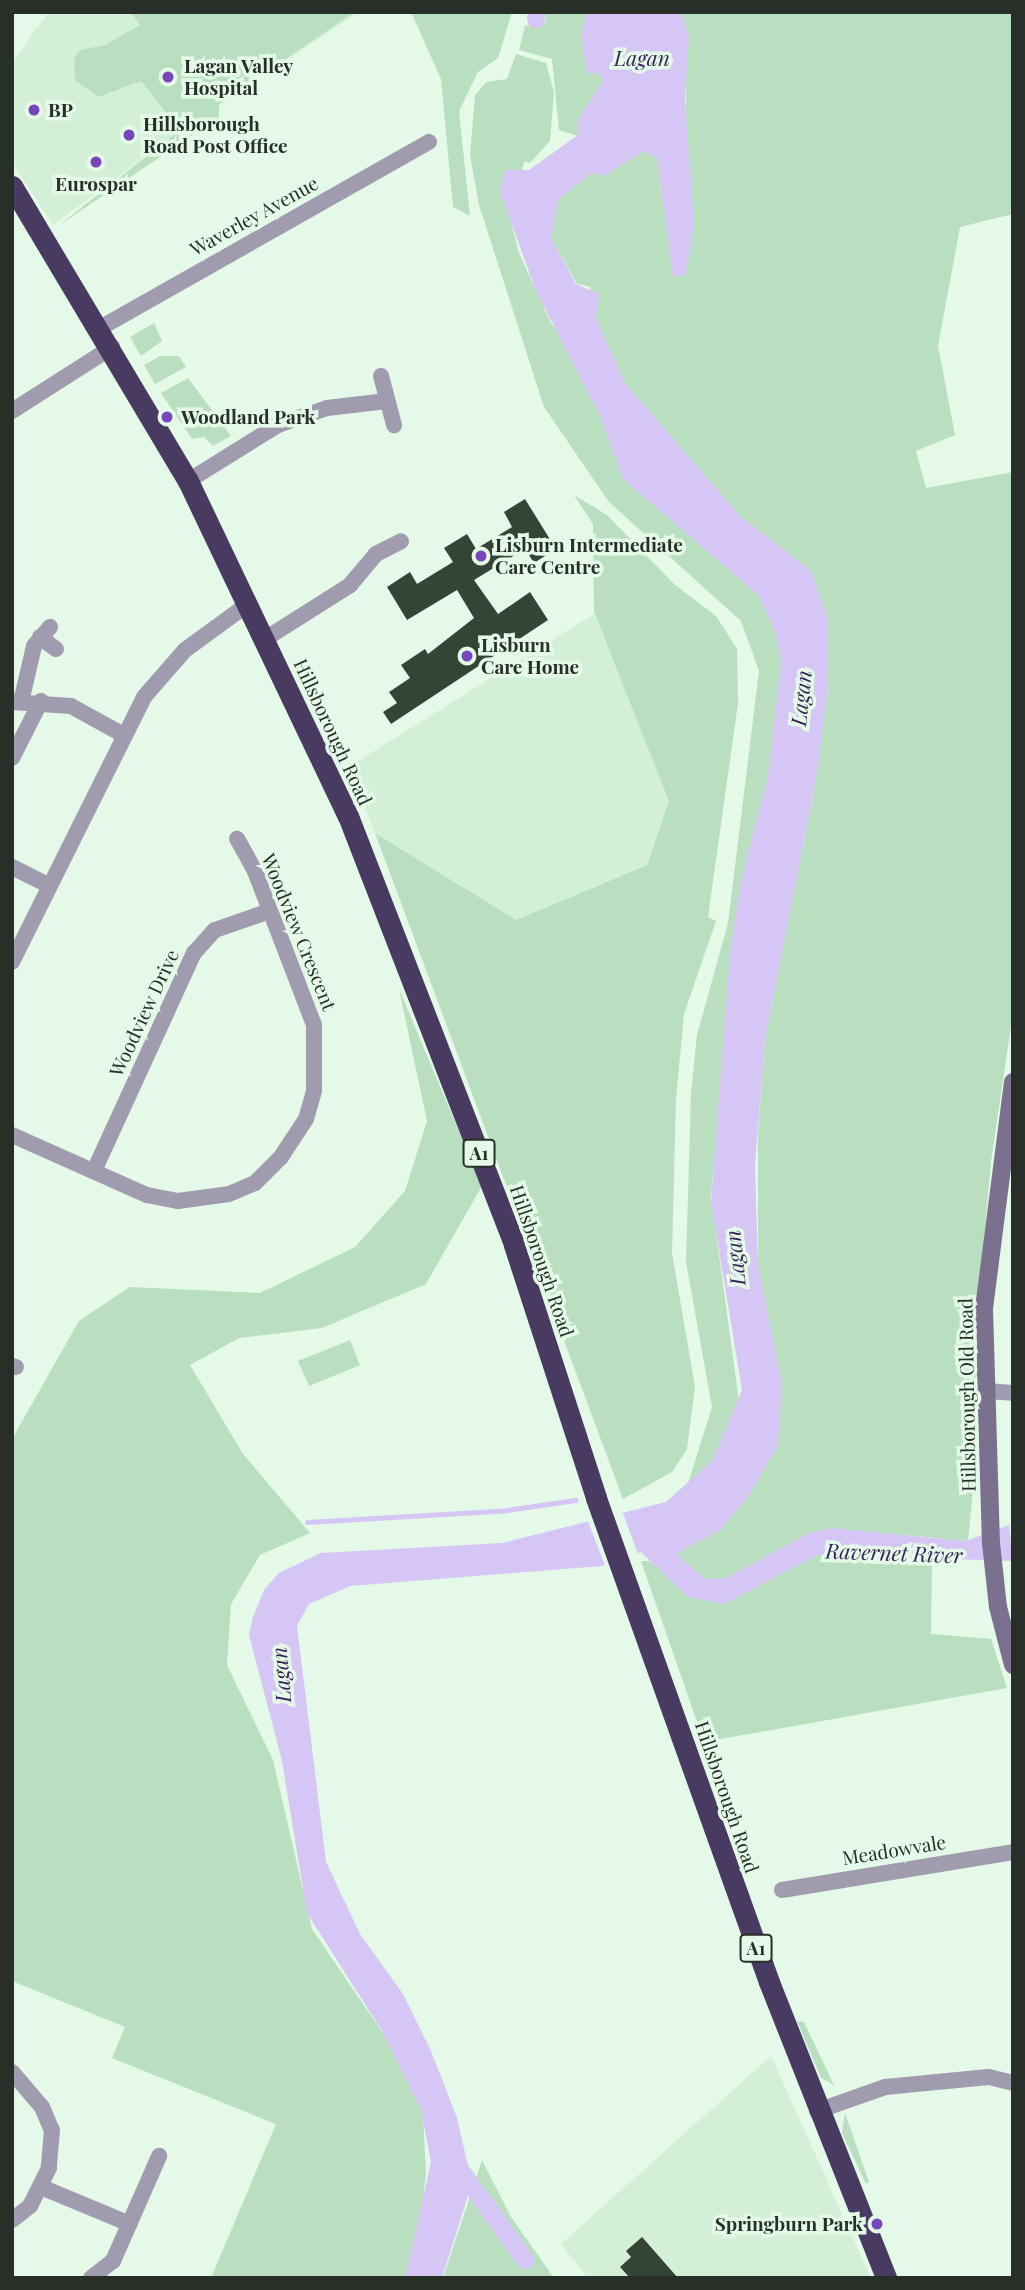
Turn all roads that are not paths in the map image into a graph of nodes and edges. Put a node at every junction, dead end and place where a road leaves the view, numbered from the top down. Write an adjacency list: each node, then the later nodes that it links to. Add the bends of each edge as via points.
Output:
1 (429, 142): 3 (street, Waverley Avenue)
2 (12, 186): 3 (highway, Hillsborough Road / A1)
3 (100, 328): 4 (highway, Hillsborough Road / A1)
4 (112, 347): 7 (street); 9 (highway, Hillsborough Road / A1)
5 (381, 376): 6 (street)
6 (387, 401): 8 (street); 9 (street, via 327,408 278,425)
7 (12, 411)
8 (394, 425)
9 (188, 481): 11 (highway, Hillsborough Road / A1)
10 (401, 541): 12 (street, via 376,554 350,585)
11 (248, 604): 12 (highway, Hillsborough Road / A1); 16 (street, via 213,626 163,672)
12 (265, 639): 34 (highway, Hillsborough Road / A1, via 348,816 418,989 514,1245 588,1475)
13 (57, 649): 15 (street, via 45,632)
14 (41, 701): 15 (street); 16 (street, via 71,706); 17 (street)
15 (17, 702)
16 (122, 734): 20 (street)
17 (12, 758)
18 (237, 839): 21 (street, Woodview Crescent)
19 (12, 867): 20 (street)
20 (48, 885): 22 (street)
21 (270, 911): 26 (street, Woodview Drive, via 215,930 194,953); 26 (street, Woodview Crescent, via 314,1024 317,1056 306,1119 281,1157 255,1183 208,1200 147,1195)
22 (12, 962)
23 (1013, 1082): 25 (street, Hillsborough Old Road)
24 (12, 1135): 26 (street, Woodview Crescent)
25 (1009, 1136): 27 (street, Hillsborough Old Road, via 984,1309)
26 (94, 1171)
27 (986, 1391): 28 (street); 29 (street, Hillsborough Old Road, via 994,1578)
28 (1013, 1393)
29 (1013, 1665)
30 (1013, 1852): 31 (street, Meadowvale)
31 (782, 1890)
32 (12, 2072): 36 (street, via 42,2107 52,2130 49,2168)
33 (1013, 2083): 34 (street, via 989,2077 885,2087)
34 (817, 2110): 40 (highway, Hillsborough Road / A1)
35 (159, 2157): 38 (street)
36 (41, 2187): 37 (street); 38 (street)
37 (12, 2220)
38 (130, 2224): 39 (street, via 113,2261)
39 (91, 2278)
40 (886, 2278)

